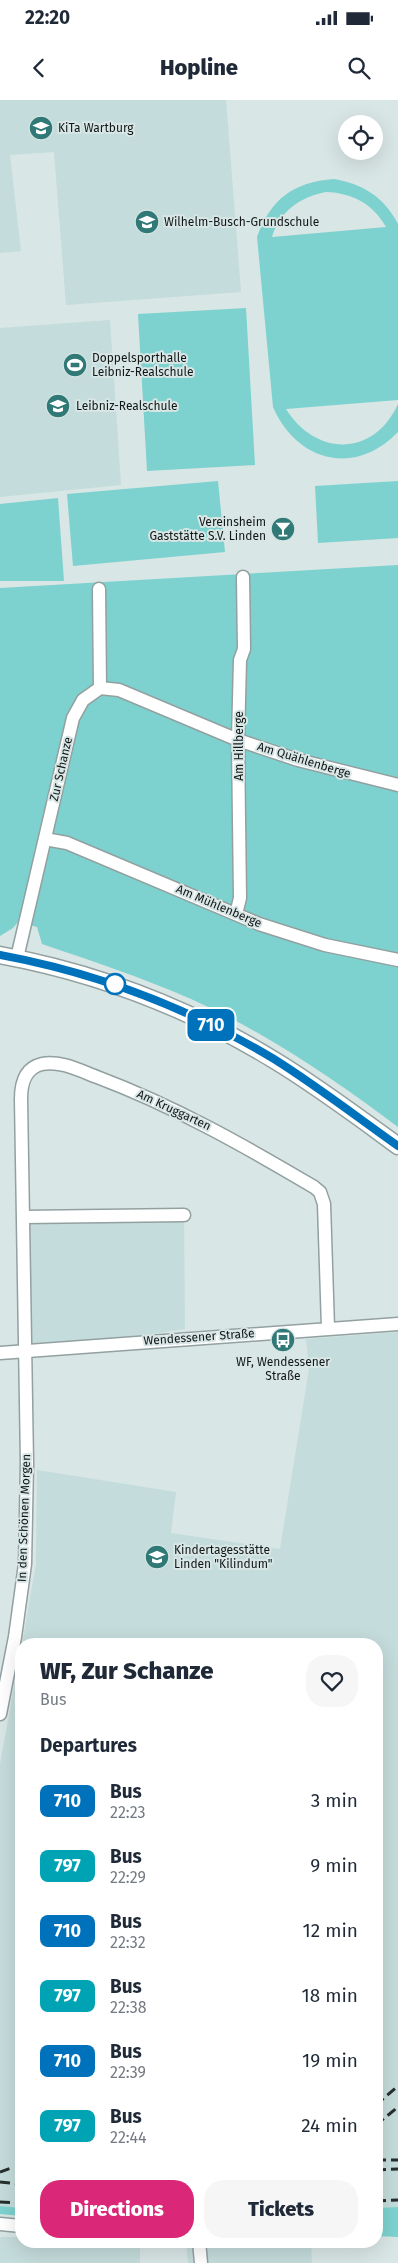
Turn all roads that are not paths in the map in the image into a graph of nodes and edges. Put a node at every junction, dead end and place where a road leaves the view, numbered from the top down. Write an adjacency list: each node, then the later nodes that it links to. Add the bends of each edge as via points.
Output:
1 (243, 577): 4 (street, Am Hillberge, via 244,649 240,660)
2 (99, 589): 3 (street)
3 (100, 688): 4 (street, Am Quählenberge, via 119,690); 6 (street, Zur Schanze, via 83,700 73,718)
4 (238, 740): 5 (street, Am Quählenberge, via 298,760); 7 (street, Am Hillberge, via 240,898)
5 (398, 785)
6 (46, 839): 7 (street, Am Mühlenberge, via 67,843); 9 (street, Zur Schanze)
7 (236, 914): 10 (street, Am Mühlenberge, via 325,945)
8 (0, 955): 9 (main road)
9 (17, 958): 11 (main road, via 100,979 191,1014 274,1060)
10 (398, 960)
11 (398, 1146)
12 (184, 1215): 13 (street)
13 (24, 1217): 15 (street, Am Kruggarten, via 23,1080 33,1068 44,1064 70,1067 153,1100 220,1132 320,1192 324,1204); 16 (street, Am Kruggarten)
14 (398, 1324): 15 (street, Wendessener Straße)
15 (328, 1328): 16 (street, Wendessener Straße)
16 (24, 1351): 17 (street, Wendessener Straße); 18 (street, In den Schönen Morgen, via 25,1564)
17 (0, 1352)
18 (4, 1674): 19 (street, In den Schönen Morgen)
19 (0, 1714)
20 (0, 2224): 21 (street)
21 (15, 2225)
22 (200, 2248): 23 (street)
23 (201, 2263)

